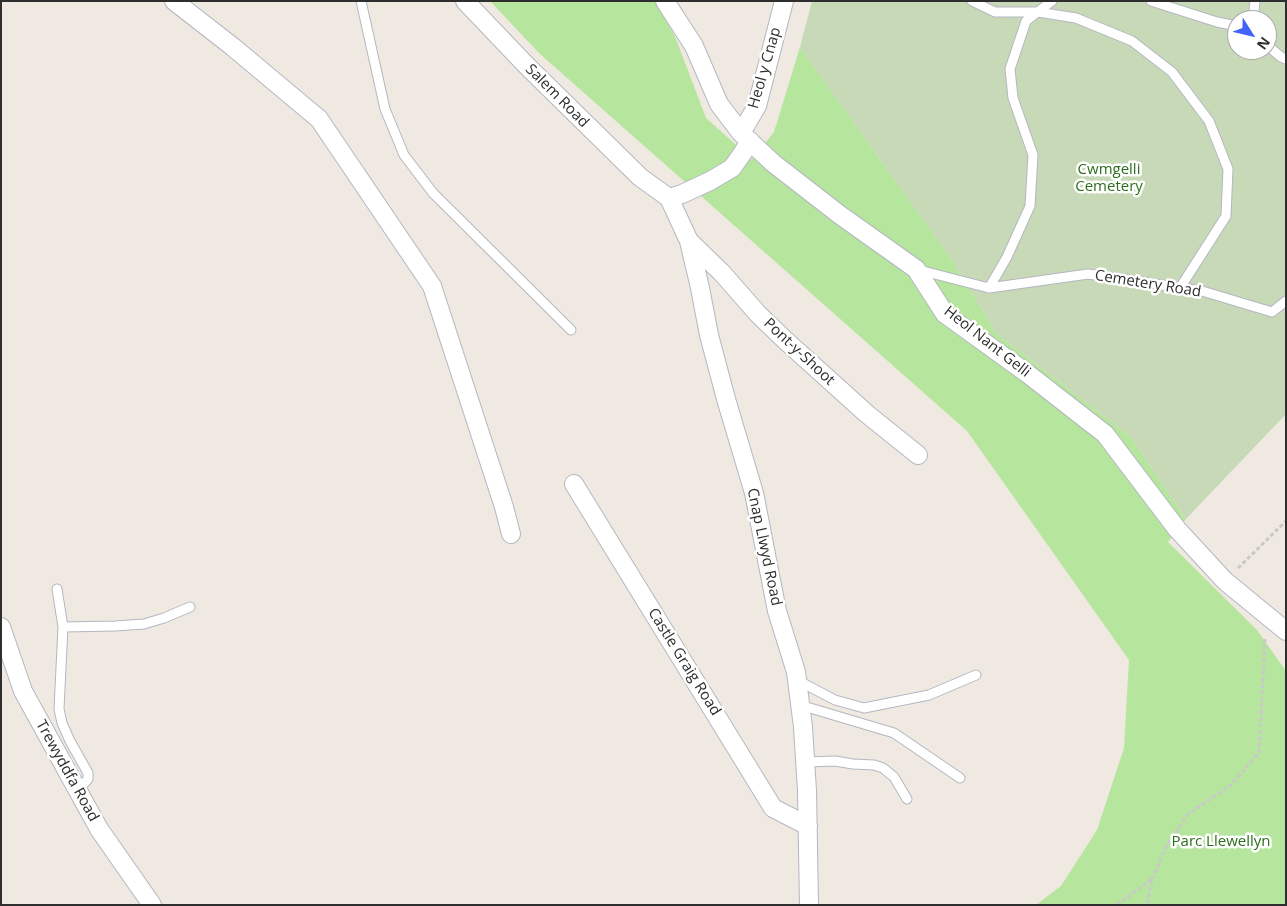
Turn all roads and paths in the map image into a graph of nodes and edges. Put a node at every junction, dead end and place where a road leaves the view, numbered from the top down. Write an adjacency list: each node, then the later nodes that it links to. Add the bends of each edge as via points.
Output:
1 (174, 1): 22 (street, via 319,119 432,286)
2 (361, 1): 18 (lane, via 385,109 404,155 433,192)
3 (465, 1): 12 (street, Salem Road, via 640,177 653,187)
4 (665, 1): 11 (street, Heol Nant Gelli, via 694,46 719,104)
5 (784, 1): 11 (street, Heol y Cnap, via 757,106)
6 (972, 1): 9 (lane, via 995,12)
7 (1052, 1): 9 (lane)
8 (1152, 1): 10 (lane)
9 (1038, 12): 15 (lane, via 1026,21 1010,69 1013,98 1033,155 1030,206 1007,257); 16 (lane, via 1076,18 1132,41 1172,72 1209,121 1228,169 1226,216)
10 (1227, 24)
11 (745, 137): 12 (street, Heol y Cnap, via 742,154 732,168); 14 (street, Heol Nant Gelli, via 772,163)
12 (675, 196): 13 (street, Cnap Llwyd Road)
13 (688, 241): 19 (street, Pont-y-Shoot, via 786,342); 31 (street, Cnap Llwyd Road, via 723,390 754,494 777,611)
14 (916, 269): 15 (lane, Cemetery Road); 23 (street, Heol Nant Gelli, via 945,314 1105,434 1178,529)
15 (988, 288): 16 (lane, Cemetery Road, via 1088,274)
16 (1180, 288): 17 (lane, Cemetery Road, via 1202,291 1272,312)
17 (1286, 301)
18 (571, 330)
19 (918, 455)
20 (574, 484): 37 (street, Castle Graig Road, via 773,808)
21 (1286, 521): 23 (path)
22 (512, 534)
23 (1226, 581): 26 (street, Heol Nant Gelli)
24 (57, 589): 28 (lane)
25 (190, 607): 28 (lane, via 144,624)
26 (1267, 616): 29 (street, Heol Nant Gelli); 38 (path, via 1259,753 1230,785 1188,814 1166,847)
27 (1, 627): 35 (street, Trewyddfa Road, via 23,691)
28 (63, 627): 35 (lane, via 59,709 70,741 88,773 88,779)
29 (1286, 631)
30 (976, 675): 31 (lane, via 929,695 864,708 835,700)
31 (797, 680): 32 (street, Cnap Llwyd Road)
32 (800, 705): 33 (street, Cnap Llwyd Road); 34 (lane, via 894,733)
33 (805, 762): 36 (lane, via 835,761 883,768 894,777); 37 (street, Cnap Llwyd Road)
34 (960, 778)
35 (78, 790): 39 (street, Trewyddfa Road, via 99,829)
36 (907, 799)
37 (808, 826): 40 (street, Cnap Llwyd Road)
38 (1152, 879): 41 (path); 42 (path)
39 (152, 905)
40 (809, 905)
41 (1117, 905)
42 (1147, 905)

